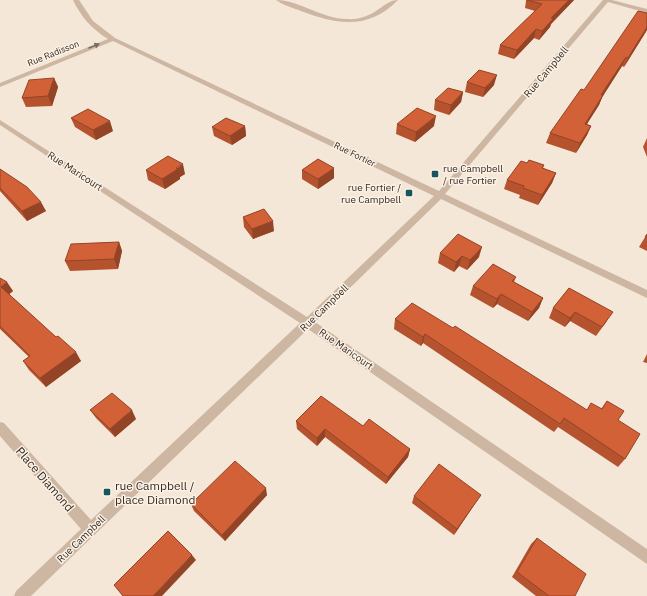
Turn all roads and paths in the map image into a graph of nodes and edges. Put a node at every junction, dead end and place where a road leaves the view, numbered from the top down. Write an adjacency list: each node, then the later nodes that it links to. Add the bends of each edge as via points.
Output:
1 (76, 0): 6 (street, Rue Fortier, via 93,26)
2 (279, 0): 3 (street, via 332,19 348,21 370,17)
3 (395, 0)
4 (607, 0): 5 (street); 9 (street, Rue Campbell)
5 (647, 11)
6 (113, 39): 7 (street, Rue Radisson, one-way to 6); 9 (street, Rue Fortier)
7 (0, 85)
8 (0, 122): 11 (street, Rue Maricourt)
9 (441, 195): 10 (street, Rue Fortier); 11 (street, Rue Campbell)
10 (647, 294)
11 (308, 323): 13 (street, Rue Campbell); 14 (street, Rue Maricourt)
12 (0, 427): 13 (street, Place Diamond)
13 (91, 530): 15 (street, Rue Campbell)
14 (647, 557)
15 (21, 596)

